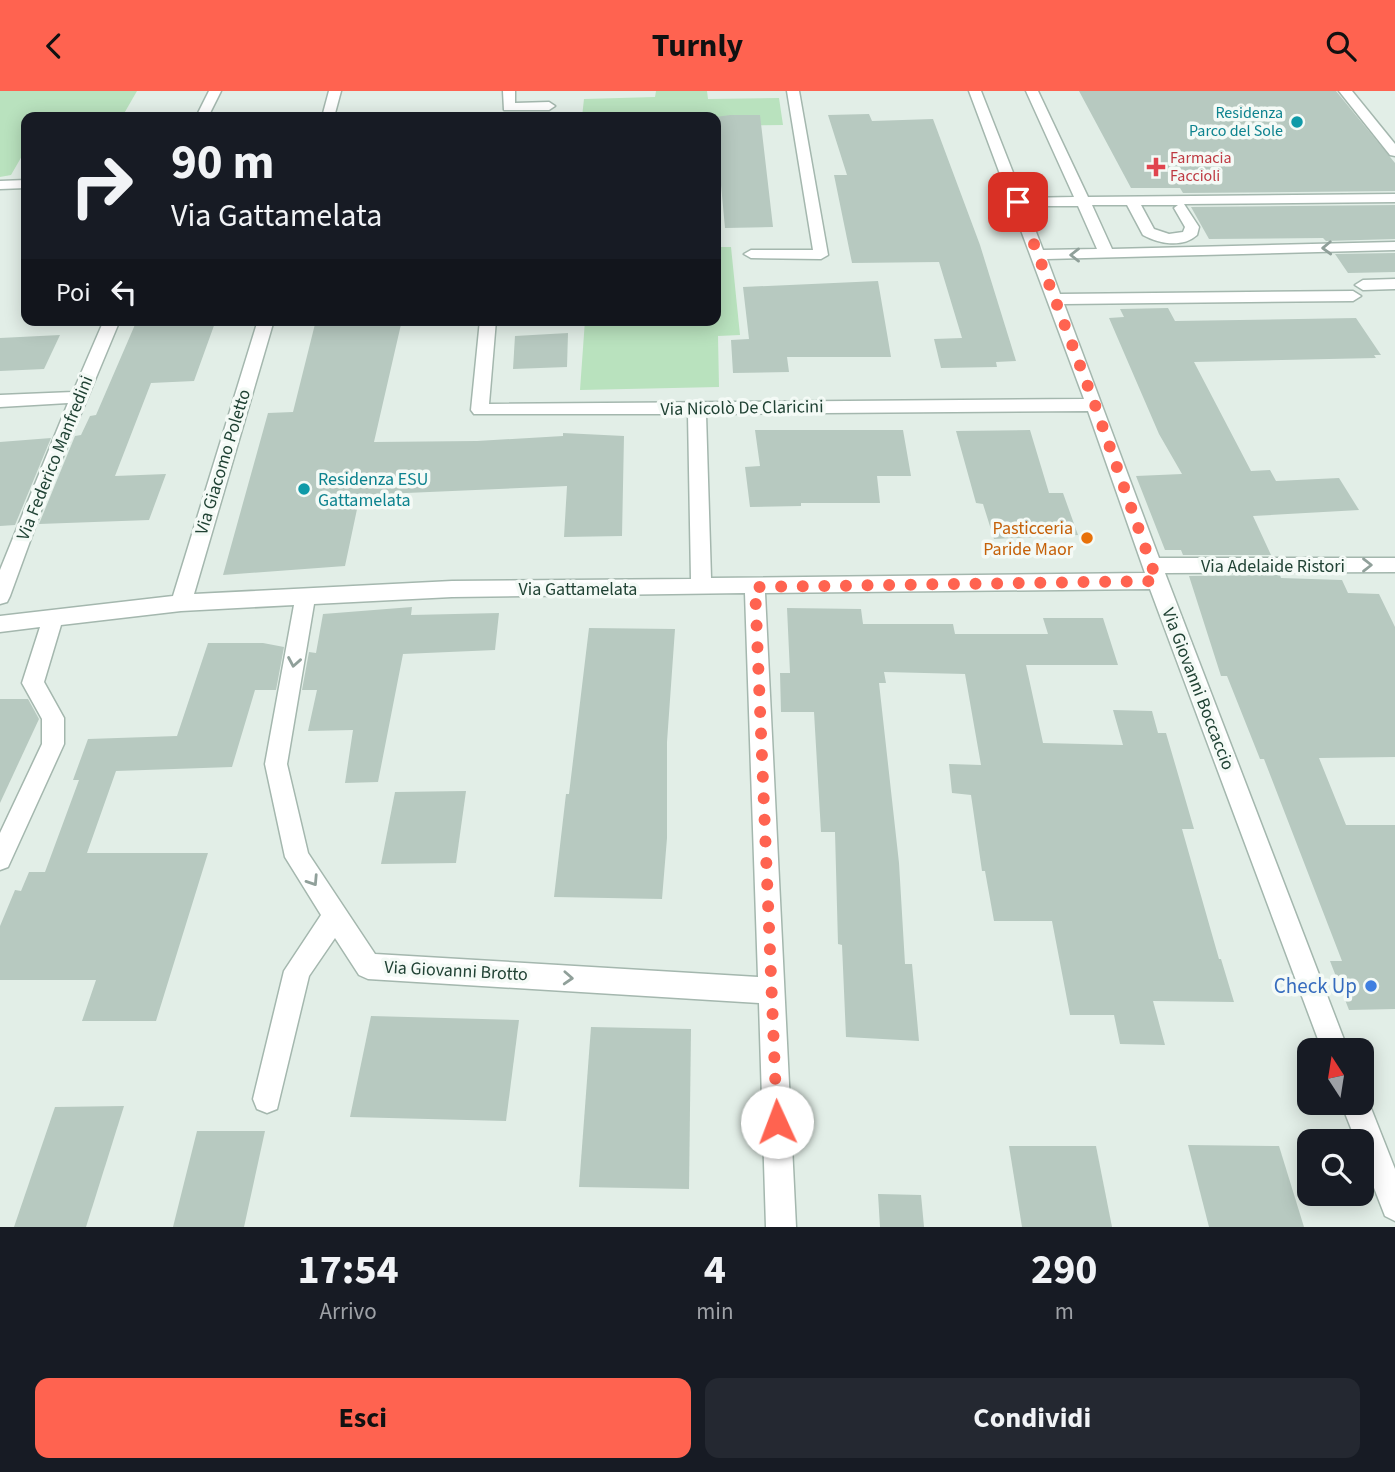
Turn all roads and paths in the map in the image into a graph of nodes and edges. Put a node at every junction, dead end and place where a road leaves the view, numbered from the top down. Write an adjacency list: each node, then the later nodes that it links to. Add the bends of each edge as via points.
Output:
1 (215, 91): 9 (street)
2 (335, 91): 10 (street)
3 (509, 91): 8 (street, via 508,107)
4 (793, 91): 20 (street, via 821,255)
5 (975, 91): 16 (street, Via Giovanni Boccaccio)
6 (1032, 91): 17 (street)
7 (1345, 91): 11 (street)
8 (549, 106)
9 (204, 112)
10 (329, 112)
11 (1395, 152)
12 (21, 184): 13 (street)
13 (0, 185)
14 (1395, 198): 15 (street)
15 (1132, 201): 17 (street); 18 (street, via 1148,232 1166,239 1191,235 1192,227)
16 (1018, 202): 17 (street); 22 (street, Via Giovanni Boccaccio)
17 (1082, 202): 21 (street)
18 (1181, 208)
19 (1395, 246): 21 (street, one-way to 21)
20 (751, 254)
21 (1107, 254): 22 (street, one-way to 22)
22 (1038, 255): 24 (street, Via Giovanni Boccaccio)
23 (1395, 284): 24 (street, via 1358,291)
24 (1054, 299): 30 (street, Via Giovanni Boccaccio)
25 (109, 326): 28 (street, Via Federico Manfredini)
26 (264, 326): 38 (street, Via Giacomo Poletto)
27 (487, 326): 31 (street, Via Nicolò De Claricini, via 480,410)
28 (79, 397): 29 (street); 37 (street, Via Federico Manfredini)
29 (0, 401)
30 (1095, 405): 31 (street, Via Nicolò De Claricini); 33 (street, Via Giovanni Boccaccio)
31 (697, 408): 34 (street)
32 (1395, 565): 33 (street, Via Adelaide Ristori, one-way to 32)
33 (1154, 574): 35 (street, Via Gattamelata); 44 (street, Via Giovanni Boccaccio)
34 (701, 587): 35 (street, Via Gattamelata); 36 (street, Via Gattamelata)
35 (755, 587): 43 (street)
36 (306, 595): 38 (street, Via Gattamelata); 42 (street, Via Giovanni Brotto, one-way to 42, via 276,764 297,857)
37 (0, 596)
38 (181, 603): 39 (street, Via Gattamelata)
39 (54, 616): 40 (street, Via Gattamelata); 41 (street, via 33,683 53,718 53,744)
40 (0, 624)
41 (0, 859)
42 (335, 916): 43 (street, Via Giovanni Brotto, one-way to 43, via 368,966); 45 (street, via 297,971)
43 (772, 991): 48 (street)
44 (1330, 1038)
45 (267, 1099)
46 (1360, 1115): 47 (street)
47 (1395, 1206)
48 (781, 1227)

